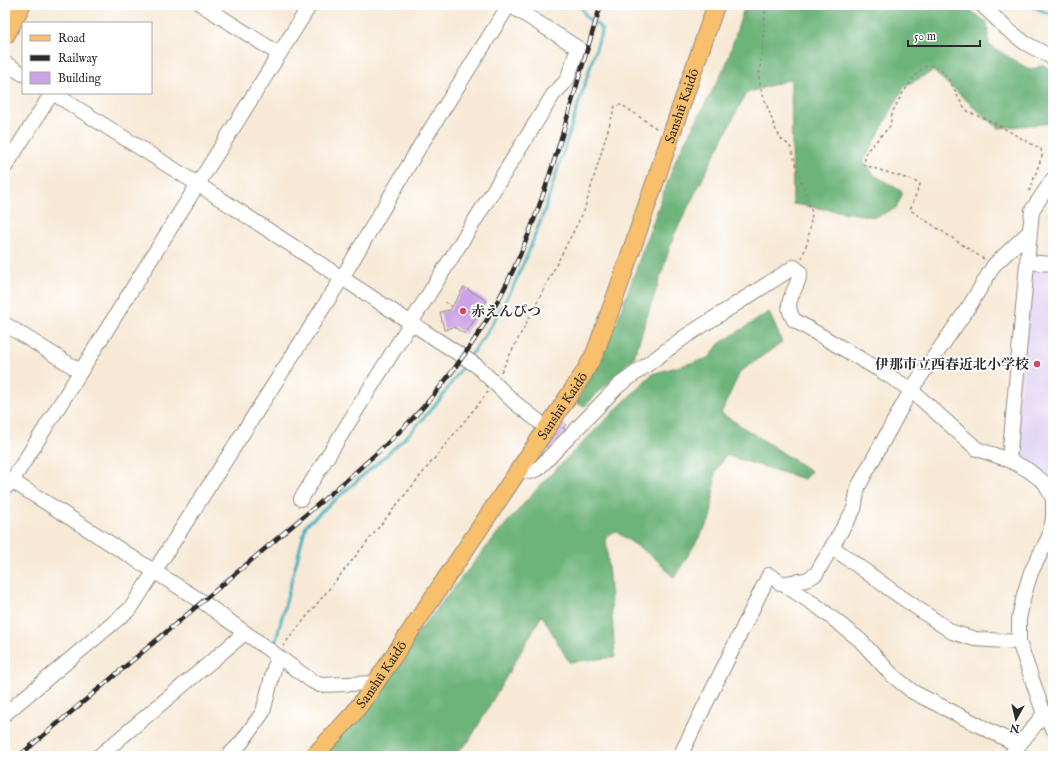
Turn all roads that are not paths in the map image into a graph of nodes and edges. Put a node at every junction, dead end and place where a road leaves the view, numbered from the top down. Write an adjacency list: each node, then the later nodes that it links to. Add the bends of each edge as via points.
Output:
1 (20, 5): 7 (highway)
2 (310, 5): 8 (street)
3 (510, 5): 20 (street, via 420,146); 21 (street, via 578,48 567,80 553,95)
4 (716, 5): 25 (main road, Sanshū Kaidō, via 602,334 584,373)
5 (982, 5): 9 (street, via 1025,43)
6 (204, 6): 8 (street)
7 (5, 34)
8 (279, 54): 16 (street)
9 (1053, 58)
10 (5, 63): 11 (street)
11 (22, 73)
12 (51, 94): 14 (street)
13 (54, 94): 16 (street)
14 (5, 167)
15 (1053, 179): 17 (street, via 1032,210)
16 (198, 185): 20 (street); 23 (street)
17 (1029, 232): 18 (street); 24 (street, via 994,265 970,305)
18 (1026, 262): 19 (street); 26 (street)
19 (1053, 264)
20 (342, 278): 21 (street); 32 (street)
21 (412, 322): 25 (street, via 477,366 514,402); 29 (street)
22 (5, 324): 23 (street)
23 (80, 371): 28 (street)
24 (911, 390): 26 (street, via 977,449); 27 (street, via 794,320 788,311 800,272 794,267 686,336 618,386 538,469 530,472); 30 (street, via 858,487 854,509)
25 (547, 428): 27 (main road, Sanshū Kaidō)
26 (1009, 460): 31 (street, via 1045,483 1053,498 1053,519)
27 (519, 470): 37 (main road, Sanshū Kaidō)
28 (8, 485): 32 (street)
29 (301, 499)
30 (832, 547): 33 (street, via 816,574 806,580); 35 (street, via 952,632 975,639)
31 (1047, 556): 35 (street, via 1031,572 1019,619)
32 (154, 573): 34 (street, via 202,602); 38 (street, via 131,608)
33 (780, 584): 41 (street, via 817,606 860,640 892,676 913,692); 45 (street, via 769,575)
34 (245, 633): 36 (street); 42 (street)
35 (1019, 642): 39 (street)
36 (277, 657): 37 (street, via 320,685); 43 (street, via 263,712 241,743)
37 (375, 683): 44 (main road, Sanshū Kaidō, via 353,714)
38 (5, 714)
39 (1044, 714): 40 (street); 41 (street)
40 (1053, 729)
41 (1014, 750)
42 (99, 756)
43 (228, 756)
44 (314, 756)
45 (680, 756)

